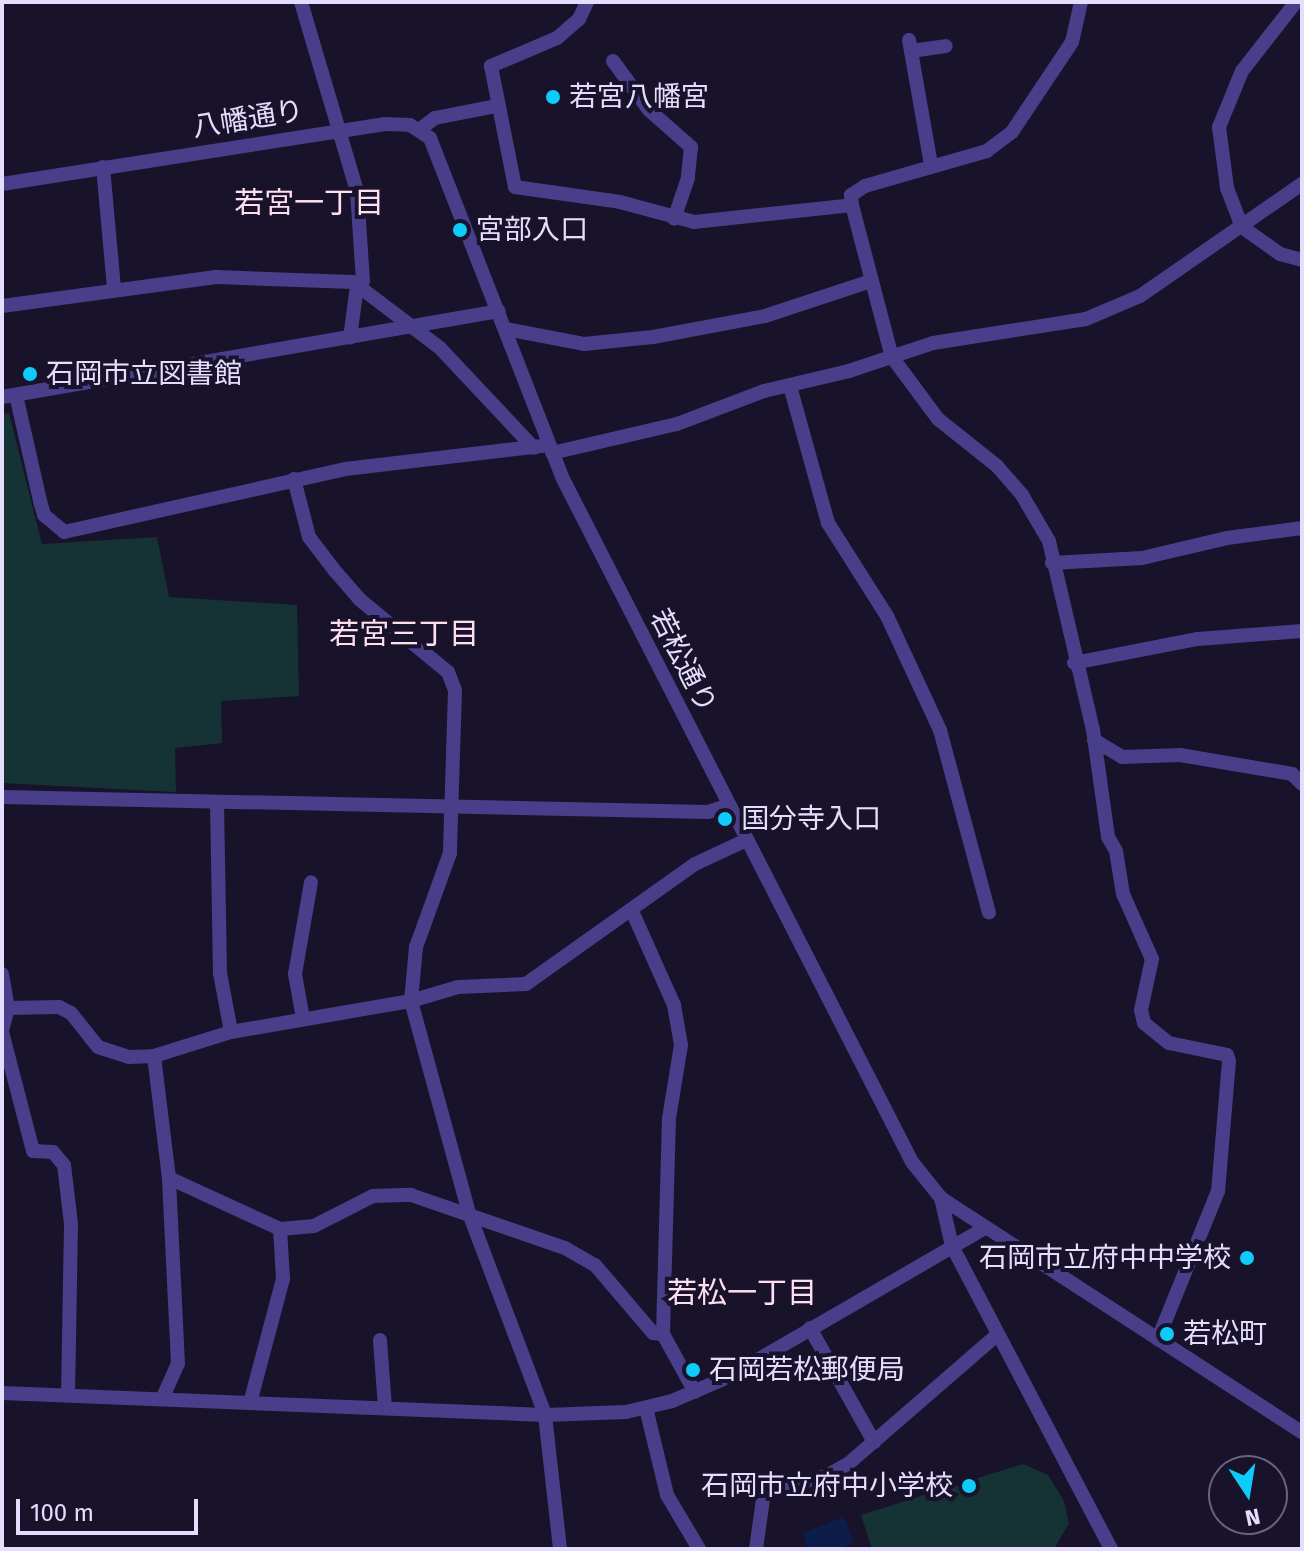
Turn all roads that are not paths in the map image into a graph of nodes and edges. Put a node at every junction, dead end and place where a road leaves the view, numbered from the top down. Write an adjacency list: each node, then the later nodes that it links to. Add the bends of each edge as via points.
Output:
1 (301, 2): 9 (street)
2 (587, 2): 7 (street, via 579,19 557,38 491,66)
3 (1081, 2): 10 (street, via 1072,42 1012,132 987,151)
4 (1296, 2): 16 (street, via 1242,71 1219,127 1227,188)
5 (946, 46): 10 (street, via 910,45)
6 (613, 61): 15 (street, via 649,110 691,147 688,178)
7 (497, 106): 8 (street, via 435,118); 15 (street, via 515,187 620,202)
8 (419, 130): 9 (street, 八幡通り, via 397,123); 22 (street, 若松通り, via 442,158)
9 (336, 131): 11 (street, 八幡通り); 19 (street, via 343,138 357,191)
10 (931, 165): 14 (street, via 865,186 851,195)
11 (103, 167): 12 (street, 八幡通り); 20 (street)
12 (2, 184)
13 (1302, 184): 16 (street)
14 (852, 205): 15 (street, via 704,222); 18 (street, via 866,249)
15 (674, 219)
16 (1242, 227): 17 (street, via 1280,254); 26 (street, via 1140,296 1086,319 975,333)
17 (1302, 260)
18 (868, 282): 24 (street, via 765,316 653,337 584,344); 26 (street)
19 (361, 287): 20 (street, via 284,277 216,277); 23 (street); 25 (street)
20 (114, 289): 21 (street)
21 (2, 306)
22 (499, 311): 23 (street); 24 (street, 若松通り)
23 (413, 327): 25 (street); 29 (street, via 479,385)
24 (506, 329): 30 (street, 若松通り)
25 (350, 338): 28 (street)
26 (892, 357): 27 (street); 33 (street, via 938,419 997,466 1022,495 1045,532)
27 (790, 386): 30 (street, via 677,424); 45 (street, via 828,523 887,616 940,730)
28 (6, 396): 31 (street, via 44,515 64,532)
29 (534, 448): 30 (street); 31 (street, via 436,455)
30 (551, 449): 40 (street, 若松通り)
31 (294, 479): 41 (street, via 309,537 335,571 359,599 448,672 457,720)
32 (1302, 528): 33 (street, via 1142,558)
33 (1052, 563): 35 (street)
34 (1302, 631): 35 (street, via 1198,639)
35 (1074, 663): 36 (street)
36 (1094, 740): 37 (street, via 1122,757 1180,755 1292,774); 62 (street, via 1108,837 1116,851 1123,894 1152,959 1141,1010 1144,1023 1169,1043 1227,1055 1229,1061 1218,1191)
37 (1302, 784)
38 (2, 797): 39 (street)
39 (217, 802): 41 (street); 51 (street, via 220,973)
40 (727, 806): 41 (street, via 708,812); 42 (street, 若松通り)
41 (448, 807): 47 (street, via 450,853 416,947)
42 (744, 841): 44 (street, via 695,864); 54 (street, 若松通り, via 901,1145)
43 (311, 882): 49 (street, via 295,974)
44 (632, 911): 47 (street, via 526,984 458,987); 60 (street, via 674,1005 681,1045 669,1118)
45 (989, 913)
46 (2, 974): 48 (street)
47 (411, 1001): 49 (street); 55 (street)
48 (8, 1008): 50 (street); 52 (street, via 59,1007 71,1013 98,1047 129,1057)
49 (303, 1019): 51 (street)
50 (2, 1031): 64 (street, via 33,1151 53,1152 64,1165 71,1224)
51 (231, 1032): 52 (street)
52 (154, 1056): 53 (street)
53 (169, 1178): 57 (street); 67 (street, via 178,1364)
54 (941, 1198): 56 (street); 58 (street)
55 (470, 1216): 57 (street, via 428,1198 386,1194 314,1226); 60 (street, via 565,1248 595,1265 653,1333); 71 (street)
56 (985, 1228): 58 (street); 62 (street)
57 (280, 1229): 68 (street, via 283,1279)
58 (952, 1246): 59 (street); 61 (street)
59 (810, 1328): 65 (street); 73 (street)
60 (663, 1334): 65 (street)
61 (997, 1335): 73 (street); 77 (street)
62 (1158, 1339): 72 (street)
63 (380, 1340): 69 (street)
64 (68, 1392): 66 (street); 67 (street)
65 (695, 1392): 70 (street)
66 (2, 1393)
67 (163, 1397): 68 (street)
68 (250, 1403): 69 (street)
69 (385, 1408): 71 (street)
70 (646, 1408): 71 (street); 75 (street, via 667,1495)
71 (545, 1415): 74 (street)
72 (1302, 1432)
73 (874, 1442): 76 (street, via 826,1476 764,1492)
74 (560, 1549)
75 (699, 1549)
76 (756, 1549)
77 (1111, 1549)

